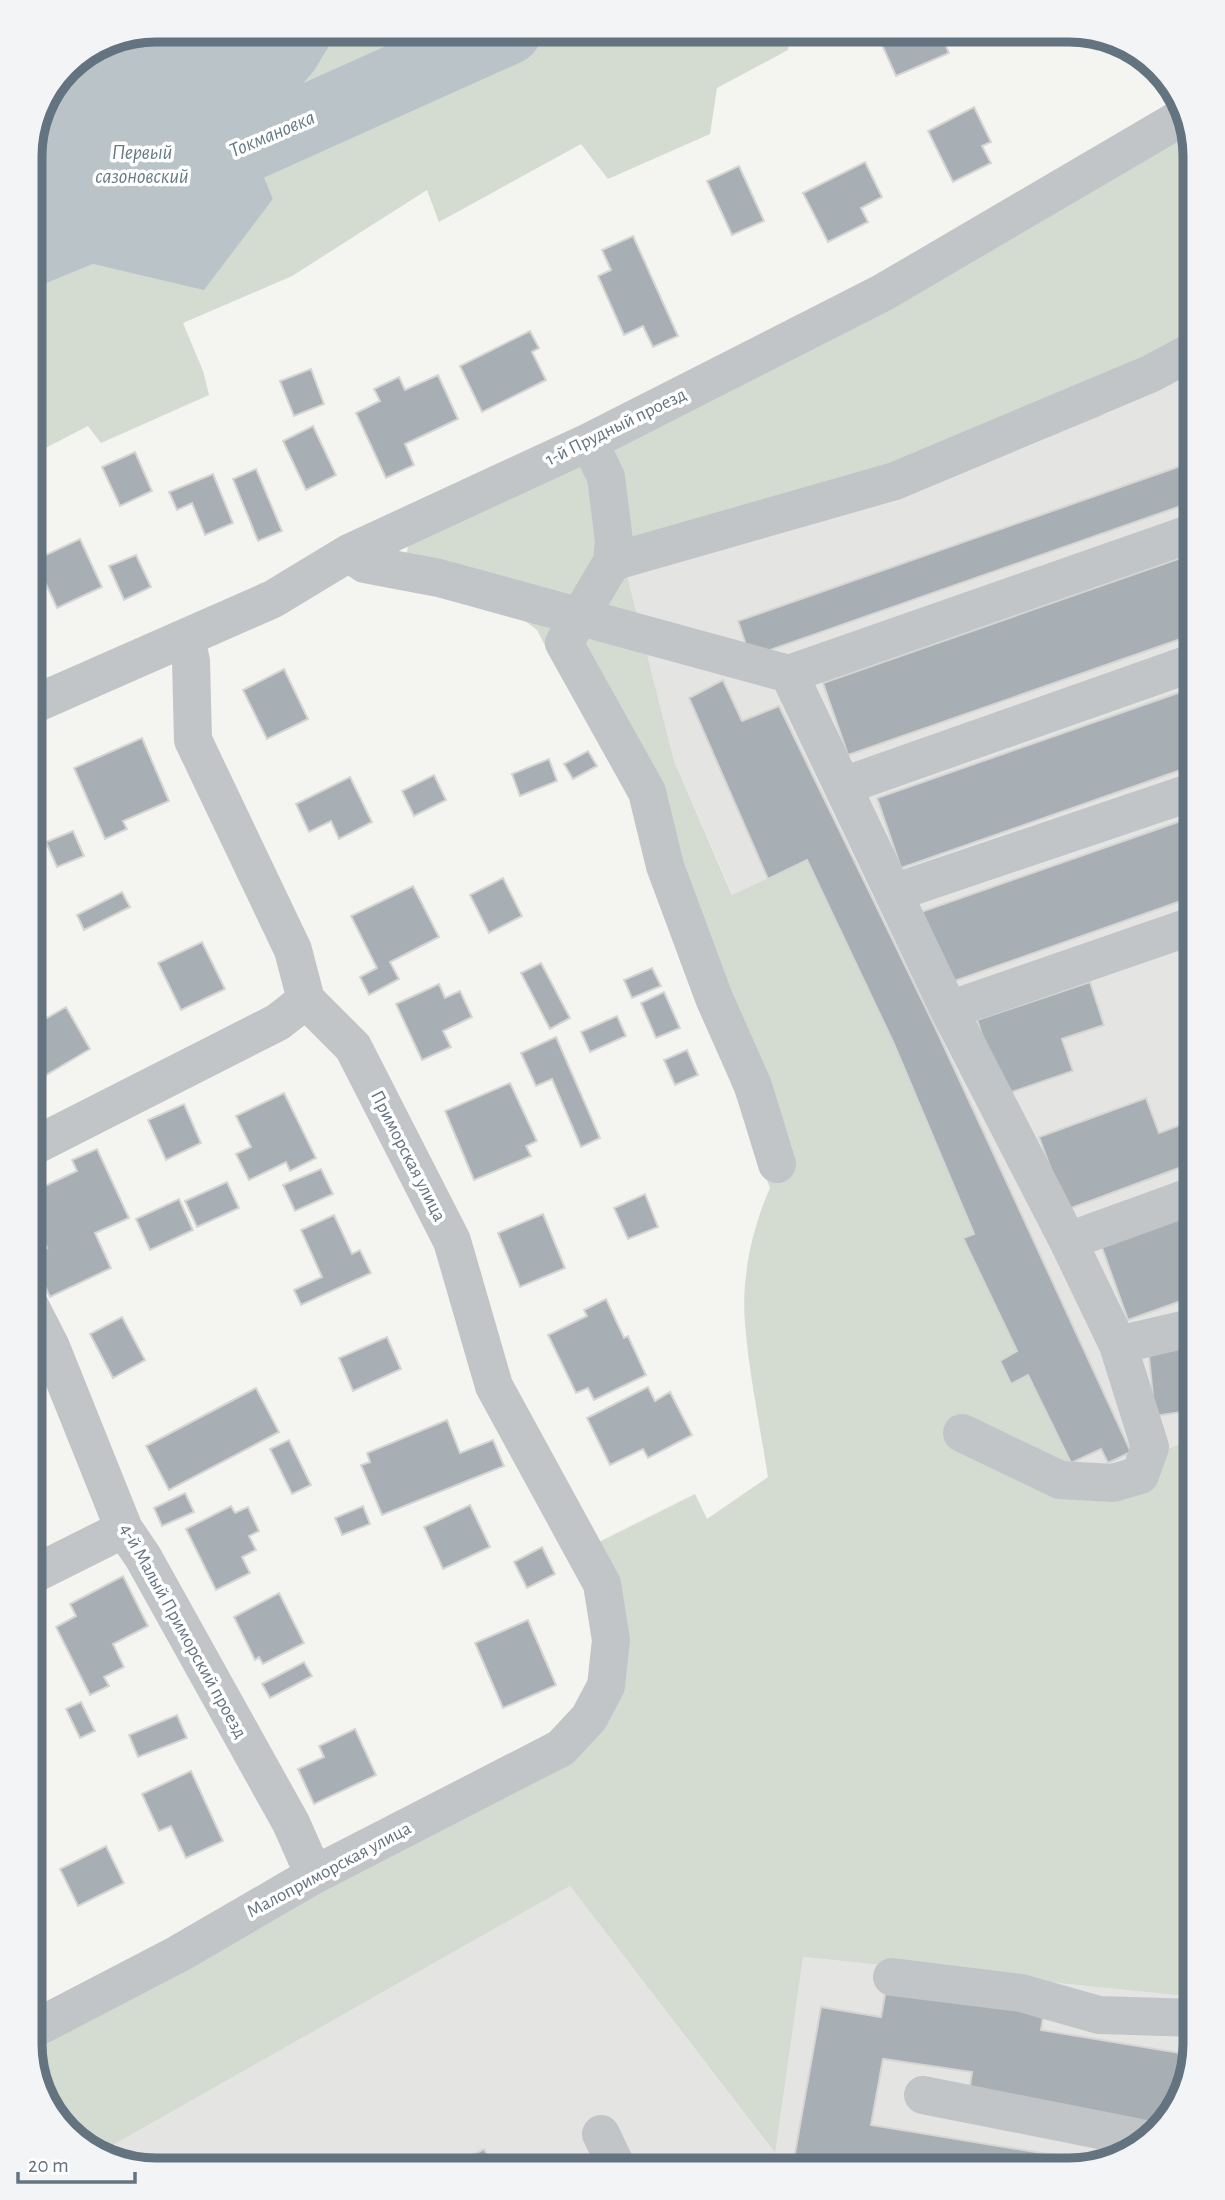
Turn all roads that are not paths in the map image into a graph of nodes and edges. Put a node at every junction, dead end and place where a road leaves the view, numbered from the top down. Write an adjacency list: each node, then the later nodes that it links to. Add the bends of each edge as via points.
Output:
1 (1177, 120): 3 (street, 1-й Прудный проезд, via 882,293)
2 (1183, 356): 6 (street, via 895,481)
3 (589, 442): 5 (street, 1-й Прудный проезд); 6 (street, via 606,477)
4 (1183, 536): 10 (street)
5 (349, 553): 7 (street, via 365,564 439,578); 8 (street, 1-й Прудный проезд, via 273,599)
6 (612, 562): 7 (street)
7 (578, 617): 10 (street); 19 (street, via 564,643 647,792 665,866 714,998 754,1086)
8 (186, 638): 11 (street, 1-й Прудный проезд); 16 (street, via 193,740 293,950)
9 (1183, 666): 12 (street)
10 (789, 674): 12 (street)
11 (42, 701)
12 (843, 786): 14 (street)
13 (1183, 795): 14 (street)
14 (893, 893): 17 (street)
15 (1183, 929): 17 (street)
16 (306, 1000): 18 (street, via 278,1021); 28 (street, Приморская улица, via 353,1047 452,1241 494,1386 602,1584 611,1640)
17 (949, 1010): 21 (street)
18 (42, 1141)
19 (777, 1164)
20 (1183, 1199): 21 (street)
21 (1068, 1241): 24 (street)
22 (42, 1329): 26 (street, 4-й Малый Приморский проезд)
23 (1183, 1329): 24 (street)
24 (1118, 1345): 25 (street, via 1150,1447 1140,1475 1114,1483 1060,1480)
25 (962, 1433)
26 (124, 1529): 27 (street); 29 (street, 4-й Малый Приморский проезд, via 291,1823)
27 (42, 1570)
28 (606, 1686): 29 (street, Малоприморская улица, via 589,1718 561,1748)
29 (314, 1875): 32 (street, Малоприморская улица, via 178,1954)
30 (892, 1977): 31 (street, via 1021,1993 1099,2015)
31 (1183, 2018)
32 (42, 2025)
33 (923, 2095): 35 (street)
34 (601, 2134): 36 (street)
35 (1135, 2137)
36 (612, 2158)

